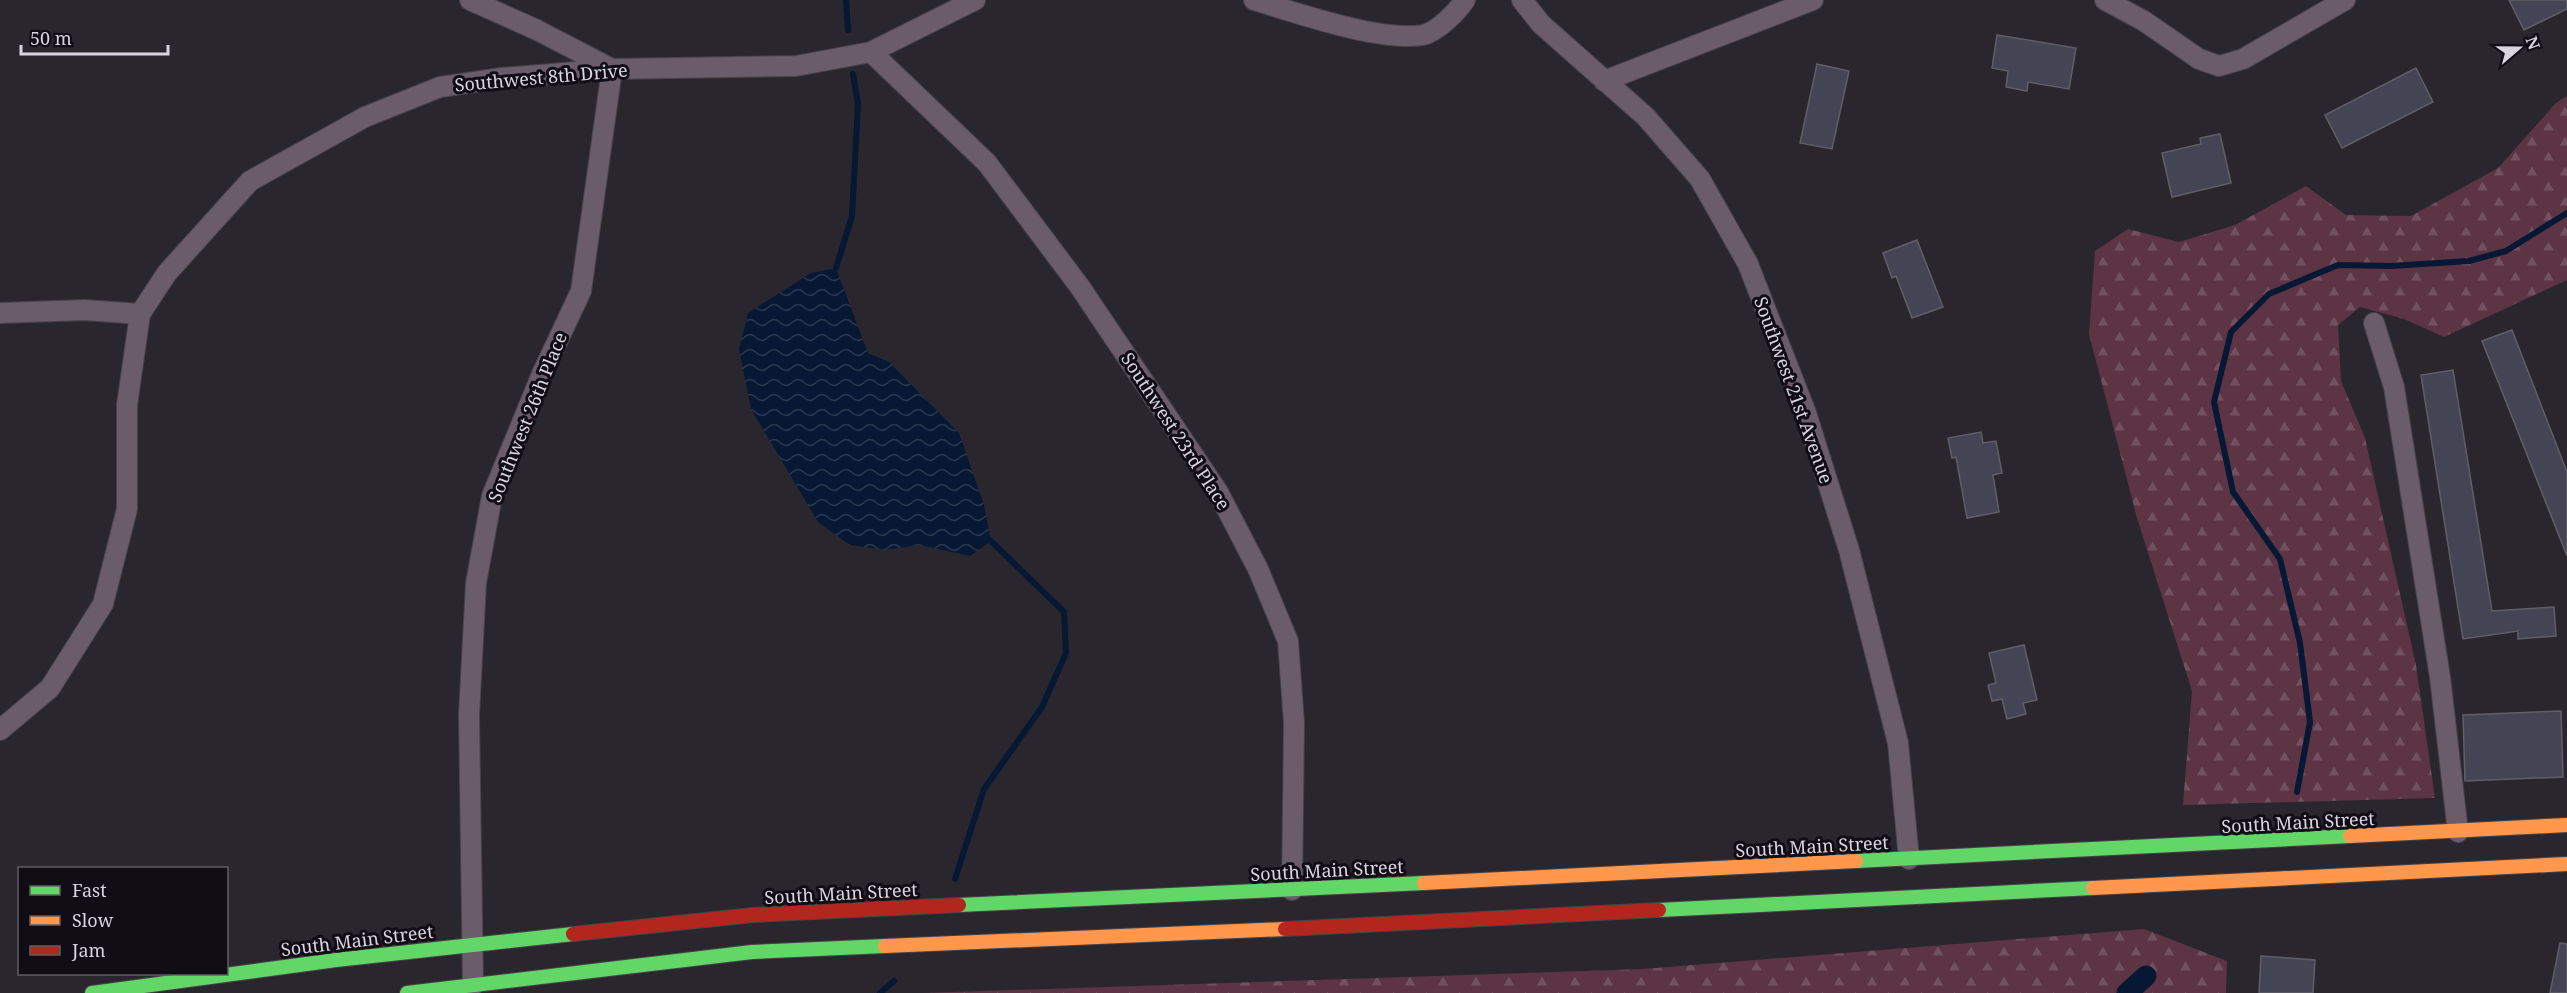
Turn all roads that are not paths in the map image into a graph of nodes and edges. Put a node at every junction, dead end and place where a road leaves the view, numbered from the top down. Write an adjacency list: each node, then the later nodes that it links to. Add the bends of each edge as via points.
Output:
1 (470, 0): 10 (street)
2 (975, 0): 9 (street, Southwest 8th Drive)
3 (1254, 0): 4 (street, via 1326,22 1394,36 1425,35 1454,15)
4 (1465, 0)
5 (1522, 0): 11 (street, Southwest 21st Avenue, via 1541,24)
6 (1813, 0): 11 (street)
7 (2104, 0): 8 (street, via 2144,21 2199,59 2218,66 2244,59)
8 (2345, 0)
9 (871, 52): 10 (street, Southwest 8th Drive, via 796,66); 20 (street, Southwest 23rd Place, via 987,163 1016,201 1080,287 1218,492 1258,569 1288,641 1294,723)
10 (612, 69): 13 (street, Southwest 8th Drive, via 440,87 365,117 250,181 167,273); 21 (street, Southwest 26th Place, via 581,291 492,496 476,583 469,715)
11 (1604, 81): 19 (street, Southwest 21st Avenue, via 1646,117 1700,179 1752,275 1806,413 1849,550 1898,743)
12 (0, 313): 13 (street, via 85,310)
13 (140, 314): 15 (street, via 127,405 127,509 103,604 50,688)
14 (2374, 323): 17 (street, via 2394,387 2440,677)
15 (0, 730)
16 (2567, 825): 17 (main road, South Main Street)
17 (2458, 852): 18 (main road, South Main Street); 19 (main road, South Main Street); 19 (main road, South Main Street)
18 (2567, 864)
19 (1908, 880): 20 (main road, South Main Street); 24 (main road, South Main Street, via 1292,924 752,952)
20 (1292, 895): 21 (main road, South Main Street, via 753,915)
21 (473, 945): 22 (main road, South Main Street); 24 (street, Southwest 26th Place)
22 (228, 973)
23 (215, 975): 25 (main road, South Main Street)
24 (473, 986): 26 (main road, South Main Street)
25 (92, 993)
26 (407, 993)

